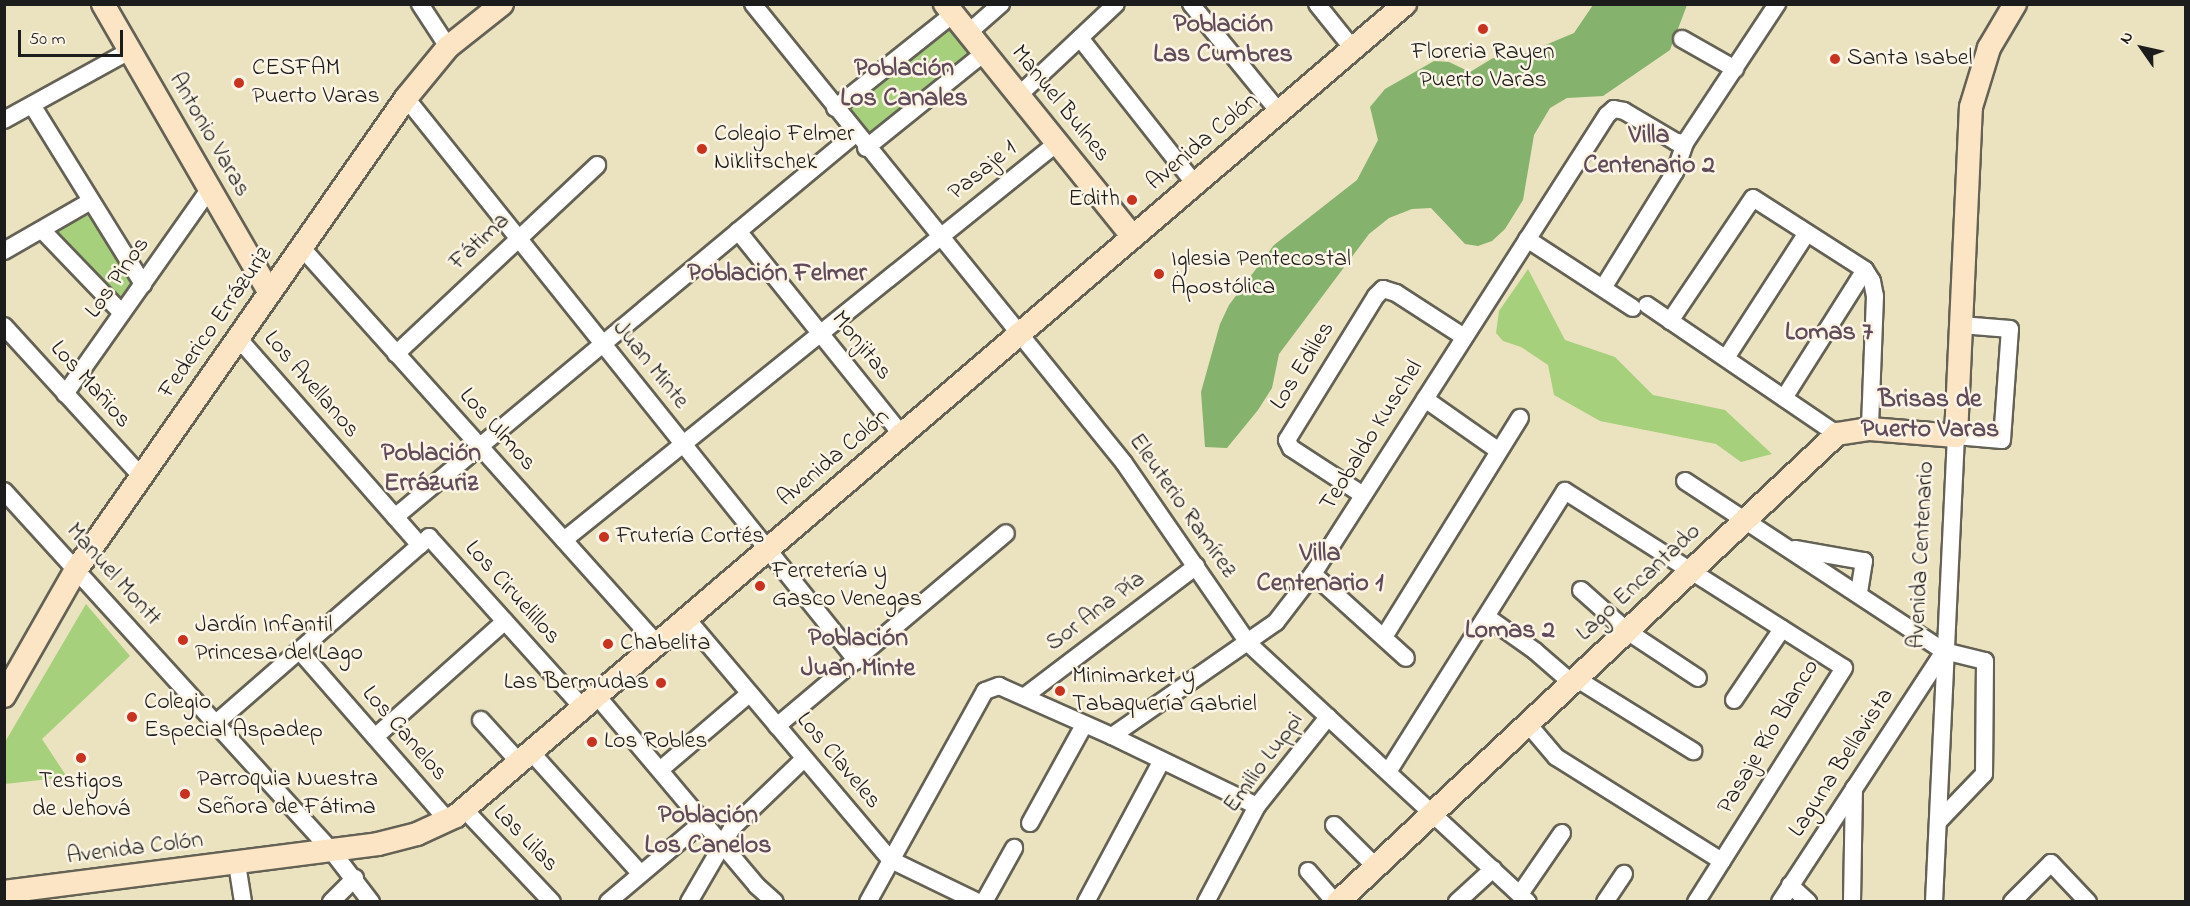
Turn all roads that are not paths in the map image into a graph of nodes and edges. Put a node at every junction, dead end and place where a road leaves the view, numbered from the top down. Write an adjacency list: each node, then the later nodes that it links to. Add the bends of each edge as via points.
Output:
1 (103, 4): 18 (street, Antonio Varas)
2 (420, 4): 16 (street)
3 (502, 4): 16 (street, Federico Errázuriz)
4 (1000, 4): 13 (street)
5 (1116, 4): 14 (street)
6 (1191, 4): 25 (street)
7 (1317, 4): 17 (street)
8 (1405, 4): 17 (street, Avenida Colón)
9 (1777, 4): 20 (street)
10 (2014, 4): 51 (street, Avenida Centenario, via 1989,48 1971,107)
11 (757, 6): 24 (street, Eleuterio Ramírez)
12 (949, 9): 13 (street, Manuel Bulnes); 24 (street)
13 (968, 33): 19 (street, Manuel Bulnes)
14 (1080, 38): 21 (street); 32 (street)
15 (1682, 39): 20 (street)
16 (448, 47): 22 (street, Federico Errázuriz)
17 (1353, 49): 25 (street, Avenida Colón)
18 (129, 51): 23 (street); 33 (street, Antonio Varas)
19 (984, 53): 21 (street, Manuel Bulnes); 30 (street)
20 (1735, 69): 29 (street)
21 (1018, 96): 28 (street, Manuel Bulnes)
22 (406, 98): 40 (street, Juan Minte); 42 (street, Federico Errázuriz)
23 (32, 105): 26 (street); 34 (street)
24 (835, 108): 27 (street, Eleuterio Ramírez)
25 (1279, 112): 32 (street, Avenida Colón)
26 (4, 120)
27 (855, 134): 30 (street, Eleuterio Ramírez); 36 (street)
28 (1057, 143): 38 (street, Pasaje 1); 39 (street, Manuel Bulnes)
29 (1685, 143): 41 (street, Teobaldo Kuschel, via 1614,110); 46 (street, via 1675,172)
30 (866, 148): 38 (street, Eleuterio Ramírez)
31 (597, 165): 40 (street, Fátima)
32 (1195, 184): 39 (street, Avenida Colón)
33 (209, 190): 45 (street, Los Pinos); 47 (street, Antonio Varas)
34 (91, 201): 35 (street); 45 (street)
35 (42, 230): 43 (street); 48 (street)
36 (738, 231): 52 (street, Monjitas); 56 (street)
37 (1808, 233): 44 (street); 49 (street, via 1753,198); 58 (street)
38 (940, 237): 52 (street, Pasaje 1); 53 (street, Eleuterio Ramírez)
39 (1133, 237): 53 (street, Avenida Colón)
40 (519, 238): 56 (street, Juan Minte); 57 (street, Fátima)
41 (1527, 239): 46 (street); 54 (street, Teobaldo Kuschel)
42 (302, 248): 47 (street, Federico Errázuriz); 57 (street, Los Ulmos)
43 (4, 251)
44 (1865, 270): 60 (street); 63 (street, via 1875,296)
45 (143, 284): 48 (street, Los Pinos)
46 (1603, 288): 49 (street)
47 (268, 292): 55 (street, Federico Errázuriz)
48 (122, 313): 59 (street, Los Pinos)
49 (1670, 321): 58 (street)
50 (4, 326): 59 (street, Los Mañios)
51 (1961, 326): 66 (street, Avenida Centenario); 66 (street, via 2010,329 2002,440)
52 (819, 332): 65 (street, Monjitas); 67 (street, Pasaje 1)
53 (1021, 336): 65 (street, Avenida Colón); 81 (street, Eleuterio Ramírez, via 1124,462)
54 (1464, 337): 61 (street, Teobaldo Kuschel); 73 (street, Los Ediles, via 1396,293 1383,289 1363,316 1289,433 1287,443)
55 (238, 338): 70 (street, Federico Errázuriz); 74 (street, Los Avellanos)
56 (602, 343): 67 (street, Juan Minte); 68 (street)
57 (396, 354): 68 (street, Los Ulmos)
58 (1726, 358): 60 (street)
59 (65, 394): 70 (street, Los Mañios)
60 (1784, 398): 64 (street)
61 (1425, 399): 69 (street); 73 (street, Teobaldo Kuschel)
62 (1520, 418): 69 (street)
63 (1869, 429): 64 (street); 66 (street)
64 (1837, 434): 75 (street, Lago Encantado)
65 (902, 435): 80 (street, Avenida Colón)
66 (1956, 436): 96 (street, Avenida Centenario)
67 (682, 443): 77 (street, Pasaje 1); 80 (street, Juan Minte)
68 (478, 446): 74 (street); 77 (street, Los Ulmos)
69 (1499, 451): 92 (street)
70 (141, 476): 82 (street, Federico Errázuriz)
71 (1685, 481): 75 (street)
72 (4, 491): 82 (street, Manuel Montt)
73 (1363, 495): 84 (street, Teobaldo Kuschel)
74 (394, 517): 78 (street, Los Avellanos)
75 (1745, 521): 79 (street); 83 (street, Lago Encantado)
76 (1006, 533): 98 (street)
77 (564, 540): 94 (street, Los Ulmos)
78 (424, 541): 89 (street, Los Ciruelillos); 95 (street)
79 (1786, 547): 86 (street); 86 (street, via 1864,561)
80 (768, 550): 88 (street, Avenida Colón); 98 (street, Juan Minte)
81 (1196, 566): 93 (street, Eleuterio Ramírez); 103 (street, Sor Ana Pía)
82 (76, 570): 102 (street, Federico Errázuriz); 108 (street, Manuel Montt)
83 (1692, 571): 87 (street, via 1565,491); 90 (street); 91 (street, Lago Encantado)
84 (1313, 574): 92 (street); 93 (street, Teobaldo Kuschel, via 1276,622)
85 (1581, 590): 91 (street)
86 (1859, 594): 96 (street)
87 (1487, 617): 100 (street); 119 (street)
88 (687, 619): 94 (street, Avenida Colón); 101 (street, Los Claveles)
89 (505, 621): 105 (street, Los Ciruelillos); 113 (street)
90 (1782, 629): 104 (street); 133 (street, Pasaje Río Blanco, via 1844,668)
91 (1627, 631): 99 (street); 100 (street, Lago Encantado)
92 (1384, 637): 97 (street)
93 (1248, 643): 106 (street, Eleuterio Ramírez); 112 (street, Teobaldo Kuschel)
94 (657, 644): 105 (street, Avenida Colón)
95 (300, 650): 108 (street); 113 (street, Los Canelos)
96 (1944, 651): 120 (street, Laguna Bellavista); 125 (street, Avenida Centenario); 125 (street, via 1985,661 1984,774)
97 (1406, 658)
98 (857, 661): 111 (street)
99 (1698, 678)
100 (1574, 681): 110 (street, Lago Encantado); 114 (street)
101 (750, 693): 111 (street, Los Claveles); 118 (street)
102 (4, 696)
103 (1025, 696): 109 (street); 132 (street, via 999,686 985,691)
104 (1734, 700)
105 (590, 702): 115 (street, Avenida Colón); 118 (street, Los Ciruelillos)
106 (1328, 717): 119 (street, Eleuterio Ramírez); 121 (street, Emilio Luppi)
107 (482, 720): 115 (street)
108 (216, 723): 131 (street, Manuel Montt)
109 (1084, 724): 112 (street); 126 (street)
110 (1528, 724): 122 (street, Lago Encantado); 133 (street, via 1556,757)
111 (777, 726): 116 (street, Los Claveles)
112 (1112, 736): 117 (street)
113 (375, 737): 123 (street, Los Canelos)
114 (1693, 751)
115 (525, 757): 123 (street, Avenida Colón); 138 (street)
116 (804, 759): 129 (street); 132 (street, Los Claveles)
117 (1161, 762): 121 (street); 154 (street)
118 (660, 770): 124 (street, Los Ciruelillos)
119 (1388, 772): 122 (street, Eleuterio Ramírez)
120 (1854, 787): 141 (street, Laguna Bellavista); 162 (street)
121 (1257, 806): 155 (street, Emilio Luppi)
122 (1433, 814): 135 (street, Lago Encantado); 136 (street, Eleuterio Ramírez)
123 (456, 815): 131 (street, Avenida Colón, via 398,840); 147 (street, Las Lilas)
124 (704, 821): 129 (street, Los Ciruelillos); 138 (street)
125 (1938, 822): 163 (street, Avenida Centenario)
126 (1030, 823)
127 (1334, 825): 135 (street)
128 (1562, 833): 143 (street)
129 (722, 842): 149 (street); 150 (street, Los Ciruelillos)
130 (1014, 848): 153 (street)
131 (332, 850): 134 (street, Avenida Colón); 140 (street, Manuel Montt)
132 (891, 860): 151 (street); 152 (street, Los Claveles)
133 (1722, 861): 159 (street)
134 (237, 864): 142 (street, Avenida Colón); 144 (street)
135 (1375, 866): 156 (street, Lago Encantado)
136 (1492, 869): 143 (street, Eleuterio Ramírez); 157 (street)
137 (1308, 871): 156 (street)
138 (640, 873): 148 (street)
139 (1624, 874): 158 (street)
140 (356, 878): 145 (street); 146 (street, Manuel Montt)
141 (1791, 885): 160 (street, Laguna Bellavista); 161 (street)
142 (4, 892)
143 (1524, 898)
144 (243, 902)
145 (331, 902)
146 (371, 902)
147 (552, 902)
148 (608, 902)
149 (689, 902)
150 (775, 902)
151 (868, 902)
152 (978, 902)
153 (984, 902)
154 (1086, 902)
155 (1206, 902)
156 (1337, 902)
157 (1457, 902)
158 (1605, 902)
159 (1696, 902)
160 (1780, 902)
161 (1808, 902)
162 (1852, 902)
163 (1934, 902)
164 (2012, 902): 165 (street, via 2051,863)
165 (2088, 902)

